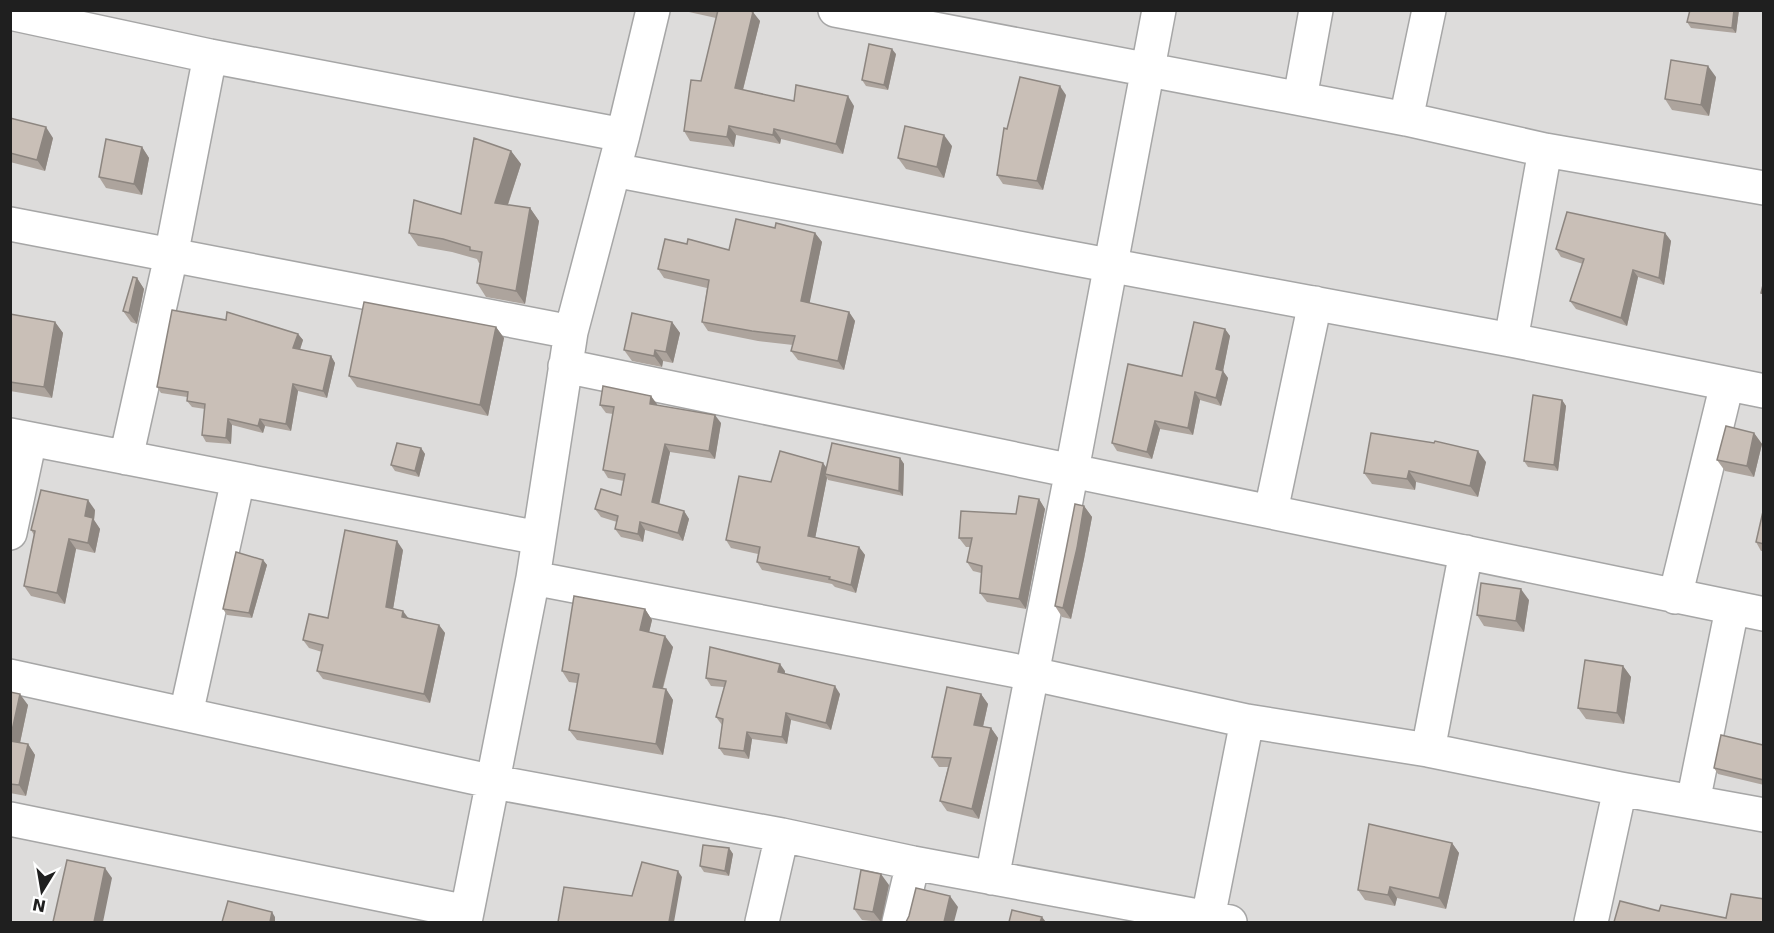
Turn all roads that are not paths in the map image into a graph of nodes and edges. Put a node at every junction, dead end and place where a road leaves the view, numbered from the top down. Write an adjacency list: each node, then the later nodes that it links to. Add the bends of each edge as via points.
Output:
1 (653, 10): 12 (street)
2 (1160, 10): 9 (street)
3 (1316, 10): 10 (street)
4 (1429, 10): 11 (street)
5 (838, 11): 9 (street)
6 (10, 13): 7 (street)
7 (65, 18): 8 (street)
8 (210, 56): 12 (street); 17 (street)
9 (1149, 69): 10 (street); 18 (street)
10 (1300, 98): 11 (street)
11 (1406, 119): 13 (street)
12 (623, 135): 14 (street)
13 (1545, 150): 15 (street); 21 (street)
14 (614, 170): 18 (street); 20 (street)
15 (1764, 188)
16 (10, 224): 17 (street)
17 (171, 256): 20 (street); 26 (street)
18 (1112, 265): 19 (street); 27 (street)
19 (1315, 303): 21 (street); 29 (street)
20 (571, 332): 22 (street)
21 (1511, 340): 23 (street)
22 (565, 366): 27 (street); 31 (street)
23 (1727, 384): 24 (street); 34 (street)
24 (1764, 391)
25 (20, 437): 26 (street); 30 (street)
26 (126, 458): 28 (street)
27 (1072, 470): 29 (street); 37 (street)
28 (238, 480): 31 (street); 39 (street)
29 (1271, 511): 32 (street)
30 (10, 533)
31 (540, 538): 33 (street)
32 (1466, 552): 34 (street); 41 (street)
33 (533, 578): 37 (street); 42 (street)
34 (1675, 597): 35 (street)
35 (1732, 609): 36 (street); 44 (street)
36 (1764, 614)
37 (1033, 674): 40 (street); 49 (street)
38 (10, 676): 39 (street)
39 (186, 714): 42 (street)
40 (1246, 721): 41 (street); 52 (street)
41 (1428, 750): 43 (street)
42 (494, 782): 47 (street); 51 (street)
43 (1620, 789): 44 (street); 55 (street)
44 (1693, 802): 45 (street)
45 (1764, 815)
46 (10, 819): 51 (street)
47 (782, 835): 48 (street); 53 (street)
48 (912, 863): 49 (street); 54 (street)
49 (992, 878): 50 (street)
50 (1098, 910): 52 (street)
51 (466, 917)
52 (1219, 920)
53 (762, 922)
54 (899, 922)
55 (1592, 922)

